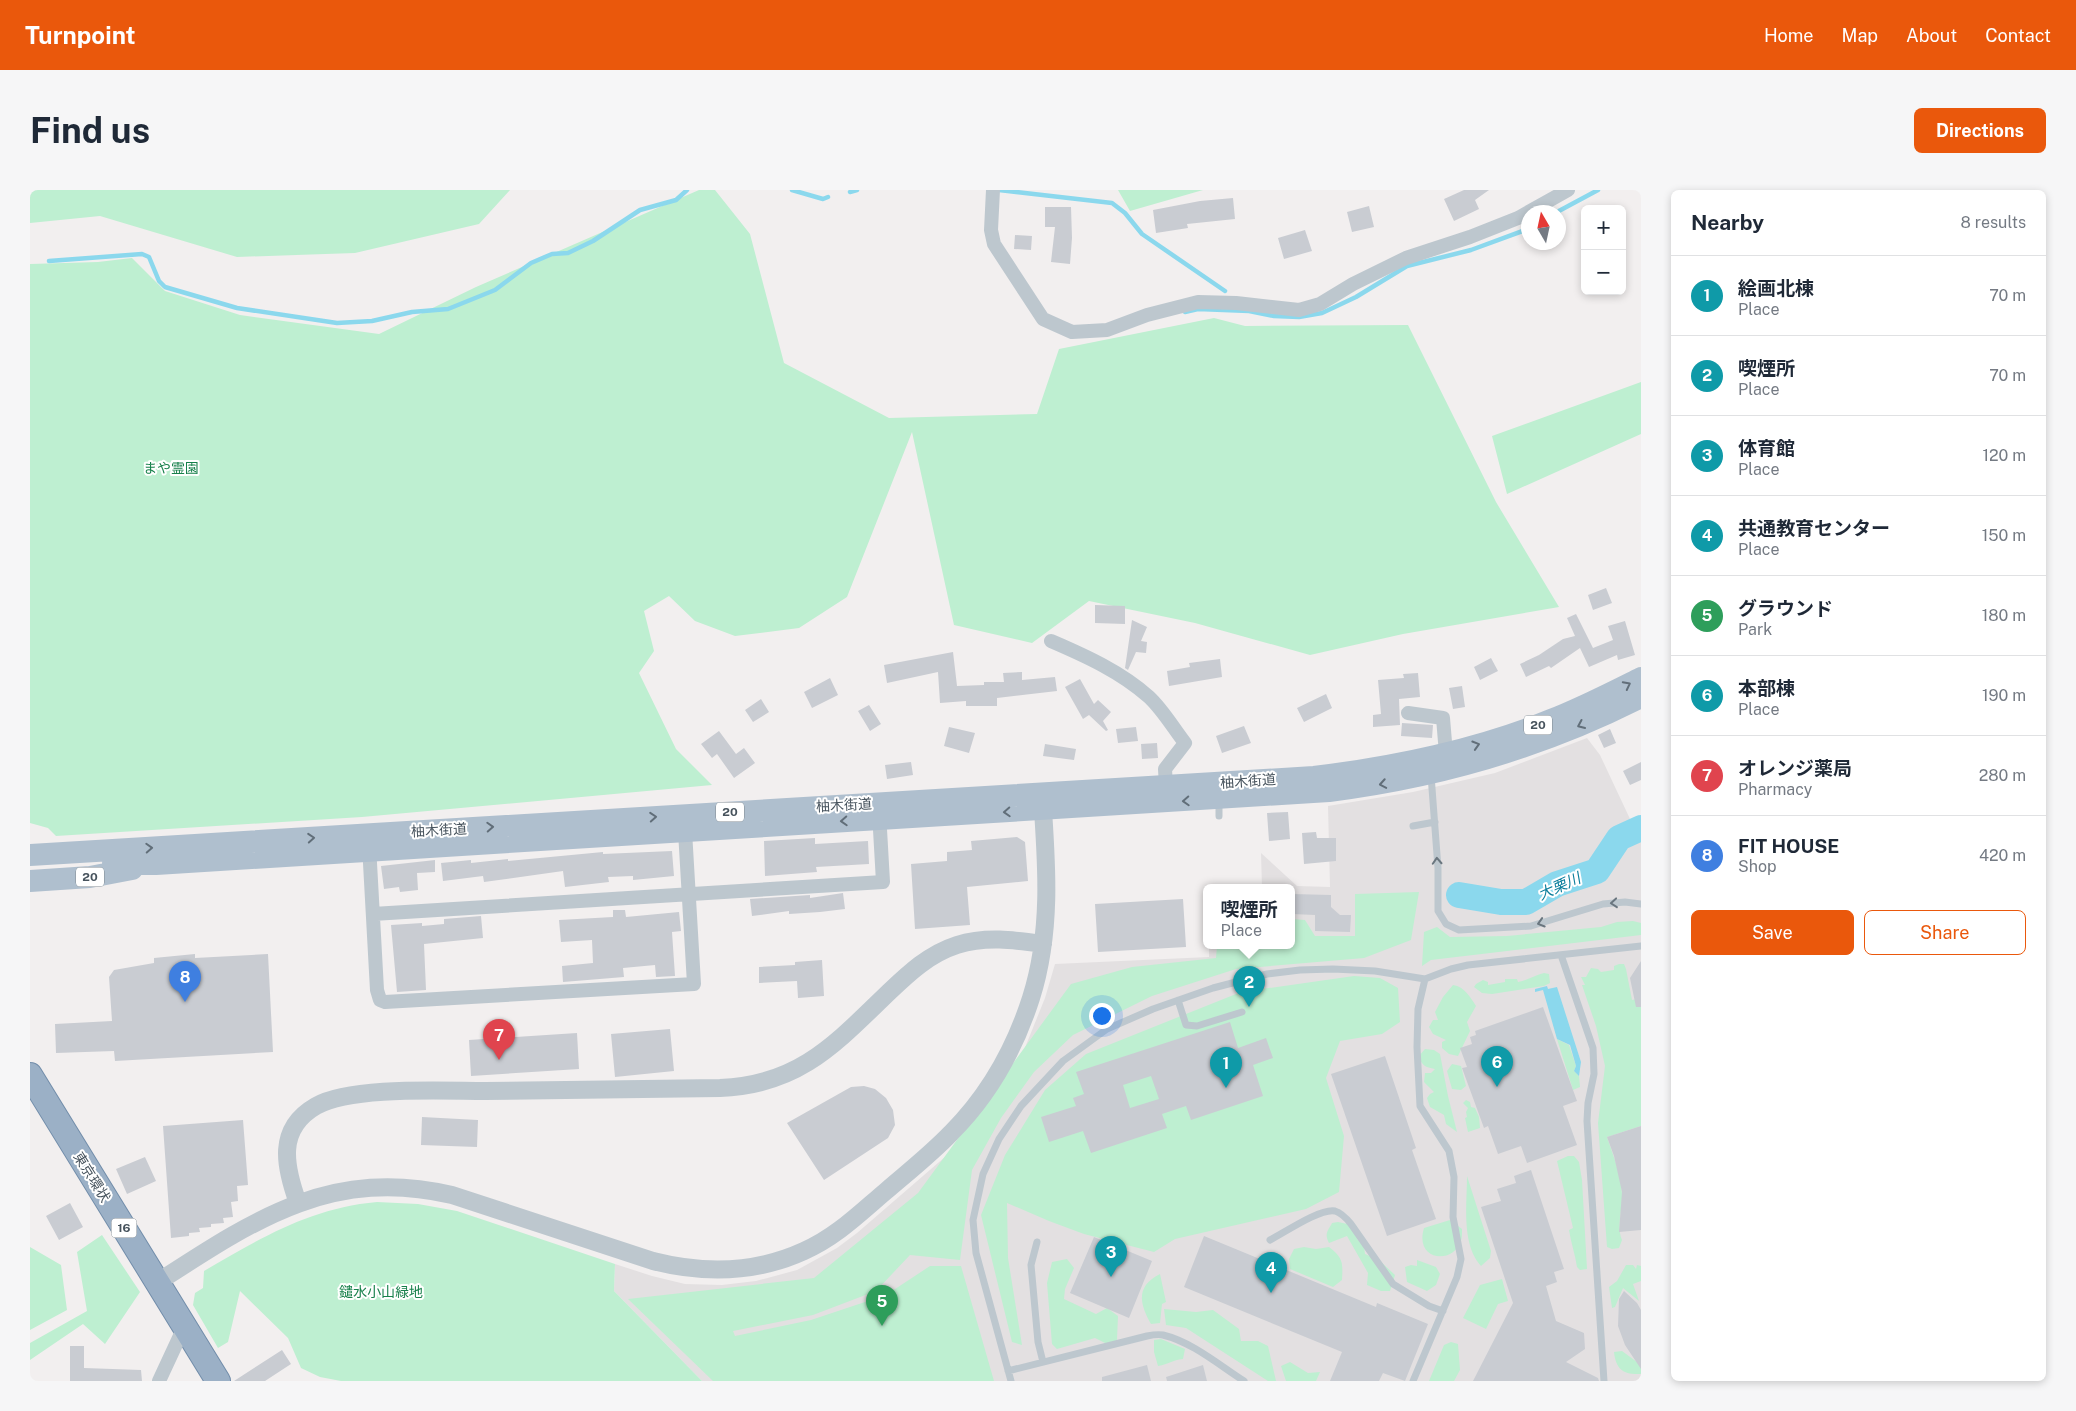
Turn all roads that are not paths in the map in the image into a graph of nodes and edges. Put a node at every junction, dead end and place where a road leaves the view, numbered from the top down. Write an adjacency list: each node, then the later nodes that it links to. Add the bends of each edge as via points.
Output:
1 (993, 190): 2 (street, via 991,230 994,244 1043,319 1072,332 1106,330 1198,302 1298,310 1320,304 1406,258 1518,218)
2 (1568, 190)
3 (1051, 641): 8 (street, via 1088,657 1150,698 1185,743 1165,768)
4 (1641, 678): 7 (main road, 柚木街道 / 20, one-way to 4, via 1550,721)
5 (1641, 697): 7 (main road, 柚木街道 / 20, one-way to 7, via 1539,742)
6 (1408, 713): 7 (street, via 1443,718)
7 (1435, 762): 8 (main road, 柚木街道 / 20, via 1314,777); 9 (main road, 柚木街道 / 20, one-way to 9, via 1374,786 1219,808); 11 (lane)
8 (1166, 786): 9 (main road, 柚木街道 / 20)
9 (1042, 801): 10 (main road, 柚木街道 / 20); 22 (street, via 1047,898)
10 (878, 811): 13 (main road, 柚木街道 / 20, one-way to 13); 14 (main road, 柚木街道 / 20, one-way to 10); 19 (street, via 883,882)
11 (1435, 822): 12 (lane); 20 (lane, one-way to 11, via 1603,904 1531,926 1453,928 1446,924 1438,911)
12 (1413, 826)
13 (685, 831): 14 (main road, 柚木街道 / 20); 19 (street)
14 (368, 843): 15 (main road, 柚木街道 / 20, one-way to 14); 16 (main road, 柚木街道 / 20); 21 (street)
15 (30, 855)
16 (149, 864): 17 (main road, 柚木街道 / 20, via 131,862); 18 (main road, 20, via 90,877)
17 (30, 869)
18 (30, 881)
19 (689, 894): 21 (street); 21 (street, via 694,984 385,1002 380,1000 377,990)
20 (1641, 904)
21 (372, 914)
22 (1043, 944): 29 (street, via 986,940 957,945 935,954 813,1060 789,1074 760,1084 720,1088 398,1092 335,1098 307,1113 293,1129 287,1143 286,1166); 29 (street, via 1031,999 1014,1042 973,1109 927,1156 844,1227 816,1245 785,1258 720,1270 670,1265 476,1202 418,1188 350,1189)
23 (1641, 946): 24 (lane)
24 (1561, 955): 25 (lane, via 1468,965); 42 (lane, via 1595,1058 1587,1121)
25 (1425, 979): 26 (lane, via 1375,971 1300,970 1267,974); 33 (lane, via 1418,1009 1420,1106 1449,1151 1454,1177 1453,1217 1461,1260)
26 (1178, 1000): 27 (lane, via 1186,1025 1197,1026); 36 (lane, via 1107,1029 1063,1061 1021,1106 999,1139 983,1174 974,1220 976,1252)
27 (1242, 1012)
28 (30, 1075): 32 (highway, 東京環状 / 16)
29 (298, 1203): 32 (street, via 228,1239)
30 (1270, 1240): 33 (lane, via 1320,1214 1335,1211 1351,1224 1393,1284)
31 (1037, 1242): 35 (lane, via 1031,1264 1038,1342)
32 (158, 1282): 34 (highway, 東京環状 / 16)
33 (1443, 1311): 41 (lane)
34 (185, 1326): 37 (street); 38 (highway, 東京環状 / 16)
35 (1043, 1362): 36 (lane); 40 (lane, via 1161,1334 1210,1358)
36 (1008, 1371): 39 (lane)
37 (159, 1381)
38 (218, 1381)
39 (1011, 1381)
40 (1244, 1381)
41 (1413, 1381)
42 (1604, 1381)

